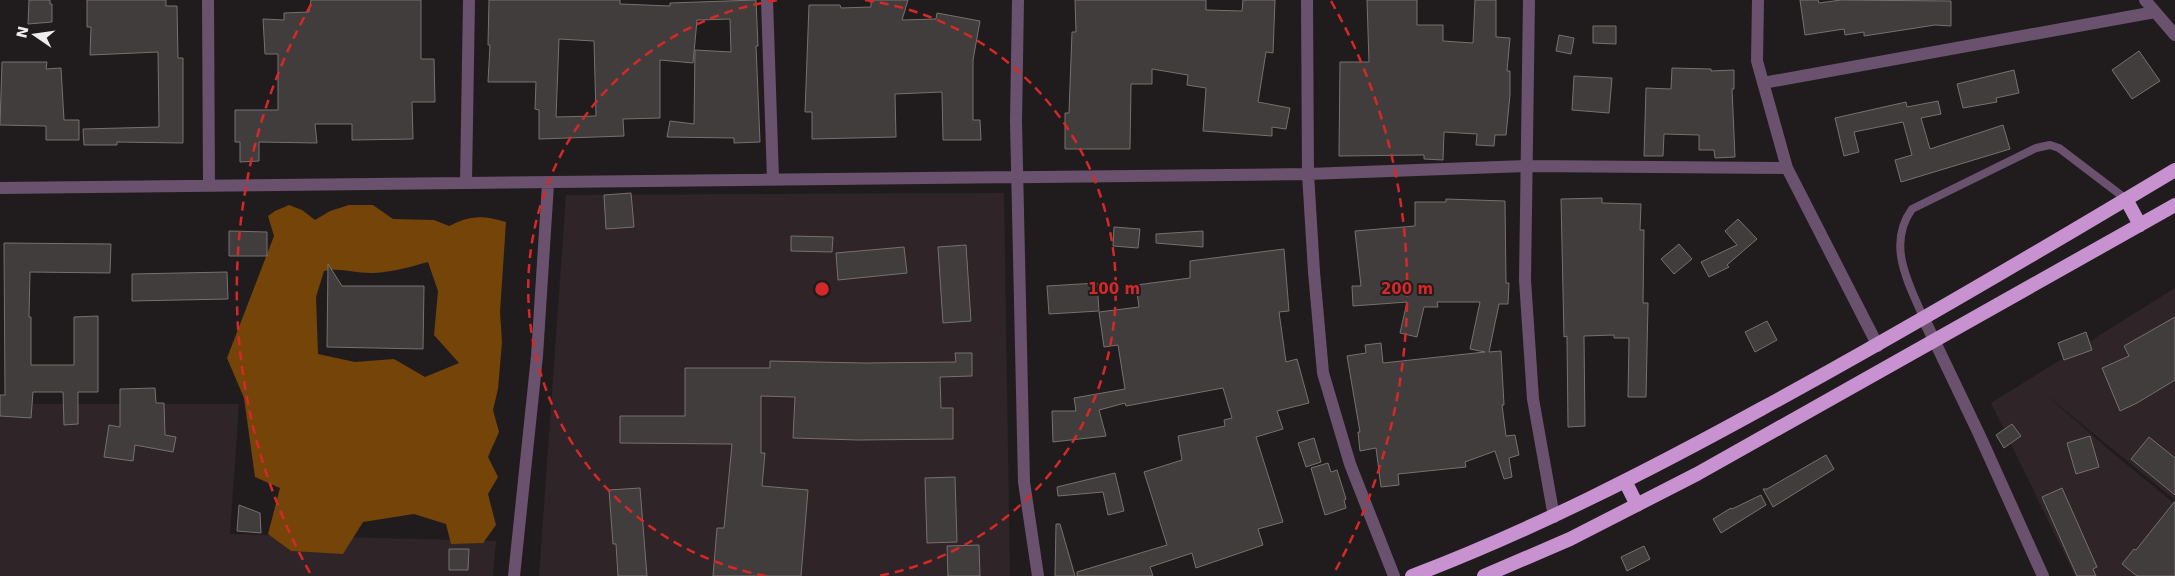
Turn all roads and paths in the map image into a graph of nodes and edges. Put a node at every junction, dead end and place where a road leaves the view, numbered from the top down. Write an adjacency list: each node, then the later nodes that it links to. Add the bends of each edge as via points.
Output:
1 (208, 0): 20 (street)
2 (469, 0): 18 (street)
3 (767, 0): 17 (street)
4 (1018, 0): 16 (street)
5 (1307, 0): 15 (street)
6 (1529, 0): 12 (street)
7 (1758, 0): 11 (street, via 1757,61)
8 (2144, 0): 9 (street)
9 (2155, 12): 10 (street); 11 (street)
10 (2175, 35)
11 (1763, 83): 13 (street)
12 (1528, 166): 13 (street); 15 (street); 30 (street, via 1525,280 1533,399)
13 (1787, 168): 27 (street)
14 (2175, 170): 22 (highway)
15 (1308, 174): 16 (street); 33 (street, via 1324,372 1350,464)
16 (1017, 177): 17 (street); 32 (street, via 1024,482)
17 (773, 179): 19 (street)
18 (466, 182): 19 (street); 20 (street)
19 (548, 184): 31 (street, via 537,356)
20 (209, 185): 21 (street)
21 (0, 188)
22 (2126, 199): 24 (highway); 25 (highway); 25 (lane, via 2059,148 2050,145 2036,148 1912,209 1905,218 1900,245 1902,266)
23 (2175, 205): 24 (highway)
24 (2140, 225): 26 (highway)
25 (1924, 319): 26 (street); 27 (highway)
26 (1935, 340): 29 (highway); 36 (street)
27 (1878, 346): 28 (highway)
28 (1625, 481): 29 (highway); 30 (highway)
29 (1637, 505): 35 (highway, via 1570,539)
30 (1554, 517): 34 (highway)
31 (514, 576)
32 (1038, 576)
33 (1394, 576)
34 (1412, 576)
35 (1484, 576)
36 (2043, 576)

